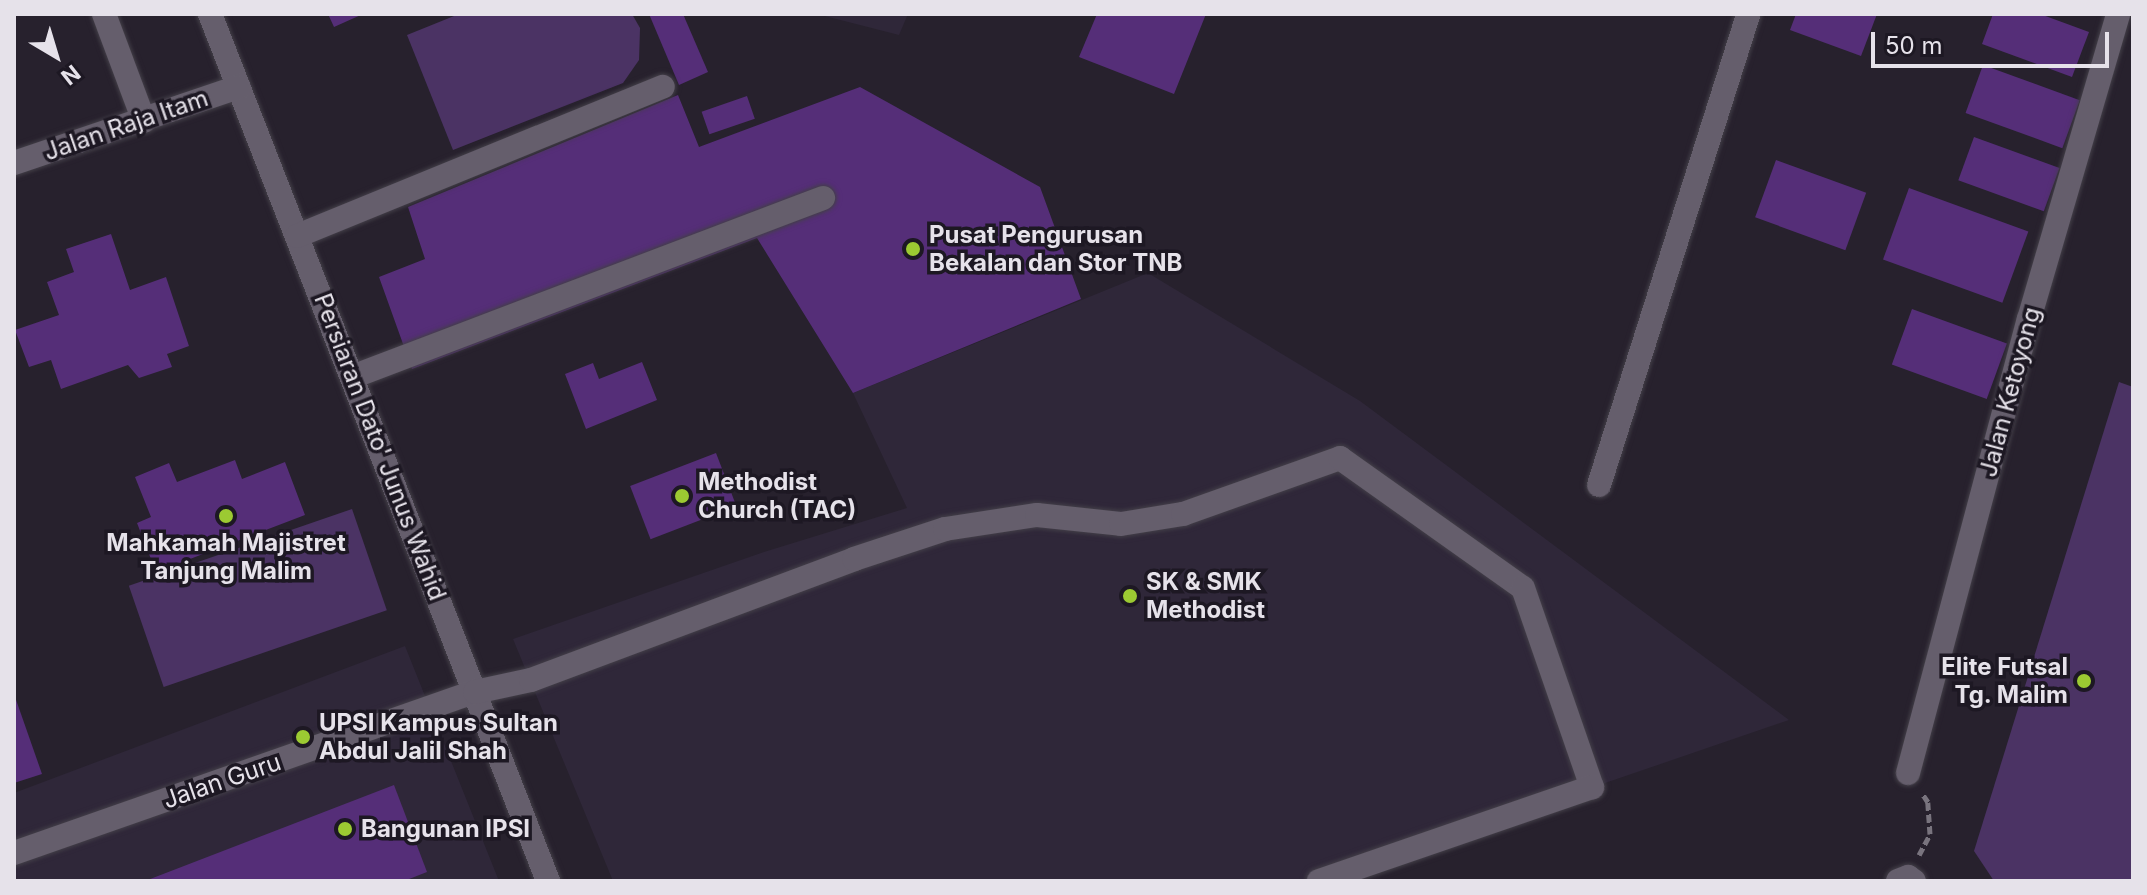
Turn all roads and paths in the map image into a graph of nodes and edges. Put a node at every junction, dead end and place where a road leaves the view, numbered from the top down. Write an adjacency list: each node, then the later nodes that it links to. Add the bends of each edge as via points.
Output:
1 (104, 14): 7 (street)
2 (210, 14): 5 (street, Persiaran Dato' Junus Wahid)
3 (1748, 14): 12 (street)
4 (2118, 14): 14 (street, Jalan Ketoyong, via 2029,319)
5 (238, 87): 7 (street, Jalan Raja Itam); 10 (street, Persiaran Dato' Junus Wahid)
6 (663, 87): 10 (street)
7 (144, 121): 8 (street, Jalan Raja Itam)
8 (14, 163)
9 (823, 198): 11 (street)
10 (297, 236): 11 (street, Persiaran Dato' Junus Wahid)
11 (352, 377): 13 (street, Persiaran Dato' Junus Wahid)
12 (1599, 485)
13 (475, 692): 15 (street, Jalan Guru); 17 (street, Persiaran Dato' Junus Wahid); 18 (street, Jalan Guru, via 531,680 945,529 1037,515 1121,524 1183,514 1340,458 1523,588 1592,787)
14 (1908, 773): 16 (path, via 1928,802 1930,834)
15 (14, 853)
16 (1907, 880)
17 (548, 881)
18 (1319, 881)

